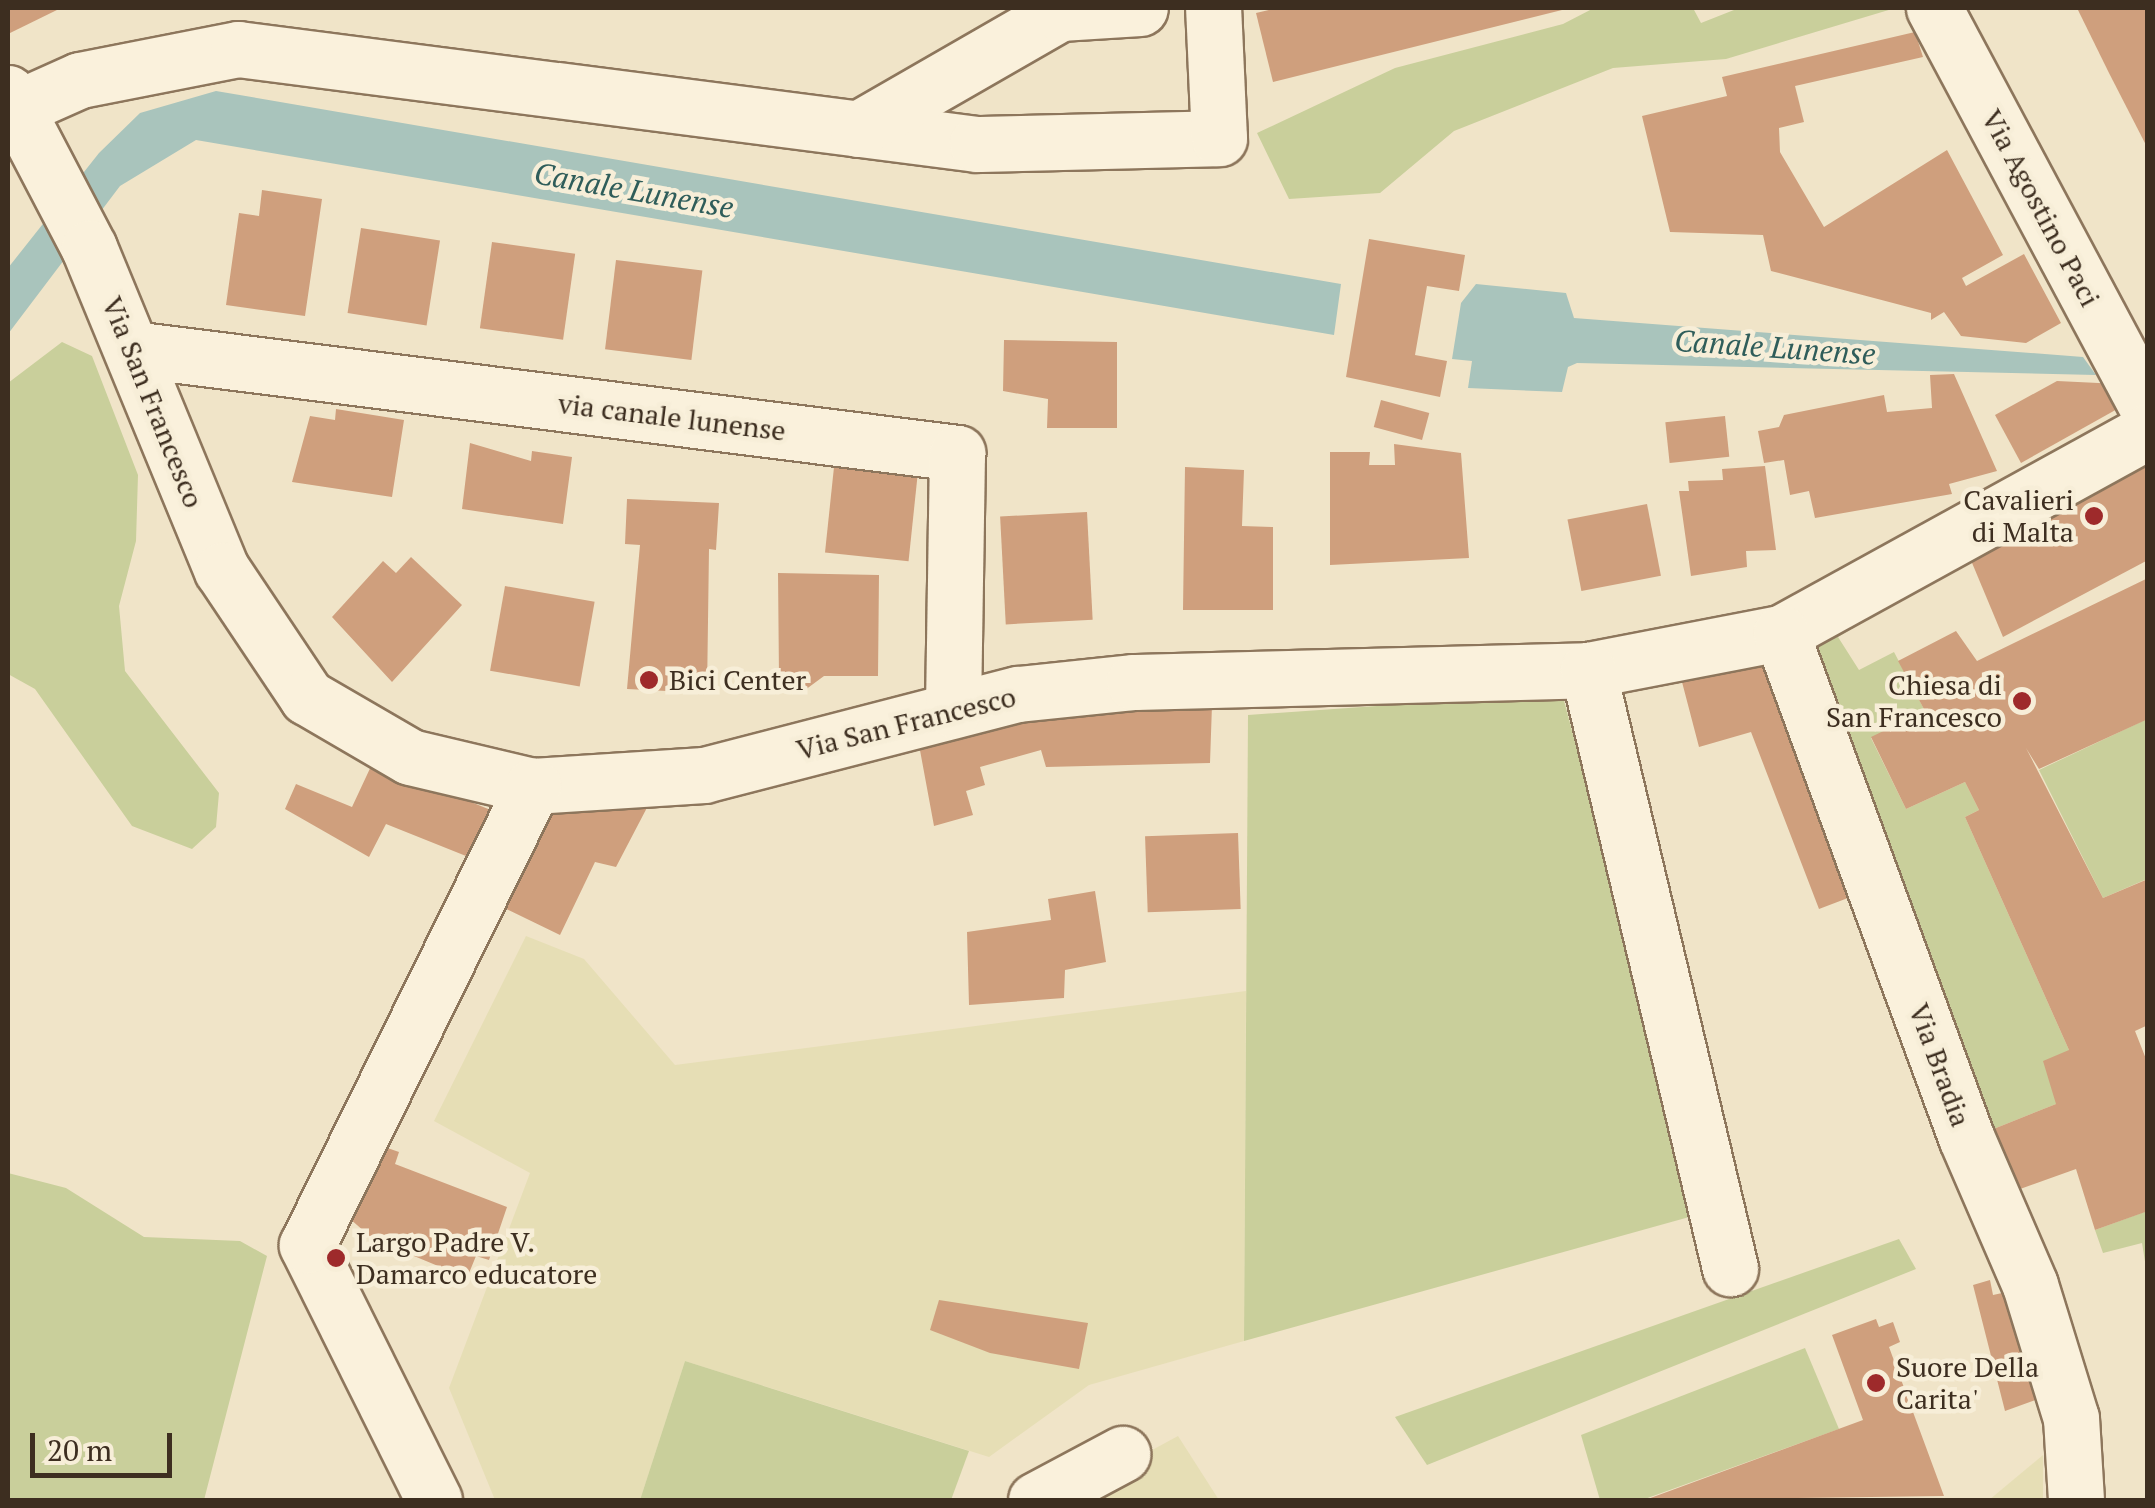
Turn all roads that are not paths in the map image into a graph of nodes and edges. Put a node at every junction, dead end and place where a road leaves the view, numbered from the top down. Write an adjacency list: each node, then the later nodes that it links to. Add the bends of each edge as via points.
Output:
1 (1140, 8): 5 (street, via 1060,13)
2 (1213, 8): 5 (street, via 1219,138 977,144)
3 (1934, 8): 7 (street, Via Agostino Paci)
4 (12, 101): 5 (street, via 80,80 238,49); 6 (street, Via San Francesco, via 89,248)
5 (858, 129)
6 (132, 349): 11 (street, via canale lunense, via 957,453); 12 (street, Via San Francesco, via 222,570 308,697 410,757)
7 (2148, 408)
8 (2148, 431): 9 (street, Via San Francesco)
9 (1782, 633): 10 (street, Via San Francesco); 17 (street, Via Bradia, via 1966,1137 2030,1284 2071,1418)
10 (1588, 670): 11 (street, Via San Francesco, via 1134,682 1018,694); 13 (street)
11 (953, 710): 12 (street, Via San Francesco, via 704,775)
12 (533, 786): 15 (street, via 307,1245)
13 (1730, 1268)
14 (1122, 1454): 16 (street)
15 (434, 1500)
16 (1036, 1500)
17 (2076, 1500)

